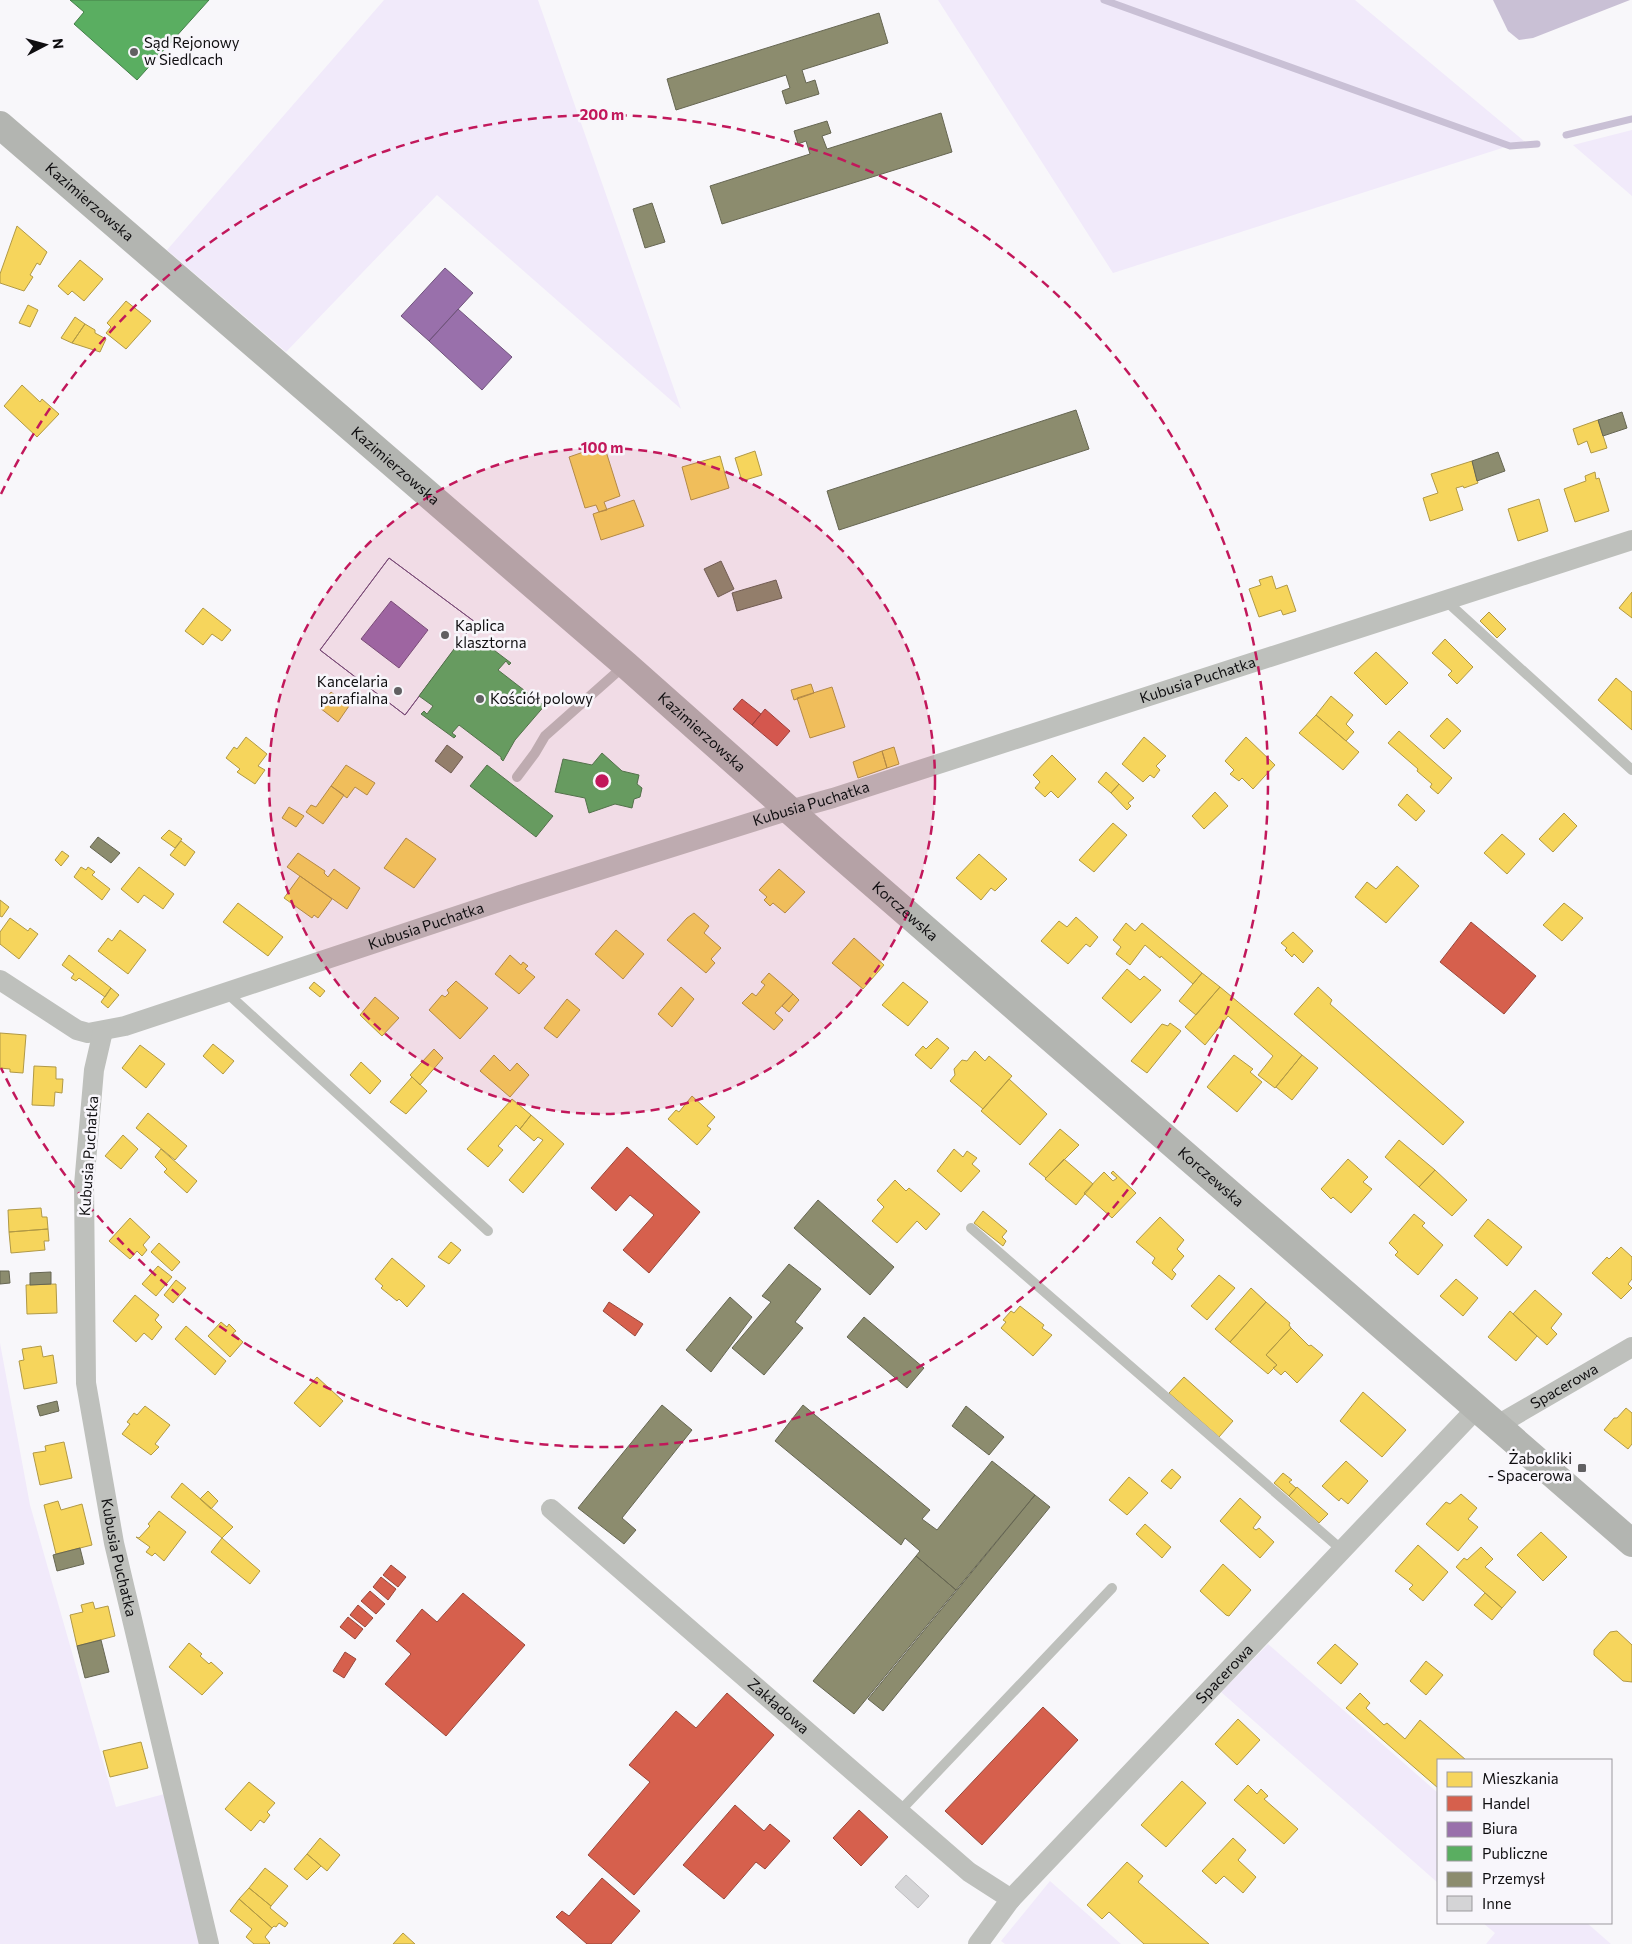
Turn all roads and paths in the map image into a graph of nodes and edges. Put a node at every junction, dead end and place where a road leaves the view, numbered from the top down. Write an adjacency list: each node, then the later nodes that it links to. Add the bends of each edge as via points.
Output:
1 (0, 125): 4 (street, Kazimierzowska)
2 (1632, 540): 3 (street, Kubusia Puchatka)
3 (1445, 600): 5 (lane); 7 (street, Kubusia Puchatka)
4 (626, 665): 6 (lane, via 545,736); 7 (street, Kazimierzowska)
5 (1632, 770)
6 (517, 777)
7 (790, 810): 9 (street, Kubusia Puchatka, via 520,895); 14 (street, Korczewska)
8 (0, 980): 10 (street, via 77,1030 88,1033)
9 (227, 993): 10 (street, Kubusia Puchatka); 12 (lane)
10 (103, 1031): 21 (street, Kubusia Puchatka, via 94,1070 84,1185 86,1383 114,1542)
11 (971, 1228): 17 (lane)
12 (488, 1231)
13 (1632, 1347): 14 (street, Spacerowa)
14 (1486, 1417): 16 (street, Korczewska); 17 (street, Spacerowa)
15 (551, 1509): 19 (street, Zakładowa)
16 (1632, 1543)
17 (1342, 1550): 20 (street, Spacerowa)
18 (1112, 1588): 19 (lane)
19 (899, 1812): 20 (street, Zakładowa, via 969,1872)
20 (1010, 1898): 22 (street, Spacerowa)
21 (209, 1944)
22 (978, 1944)

